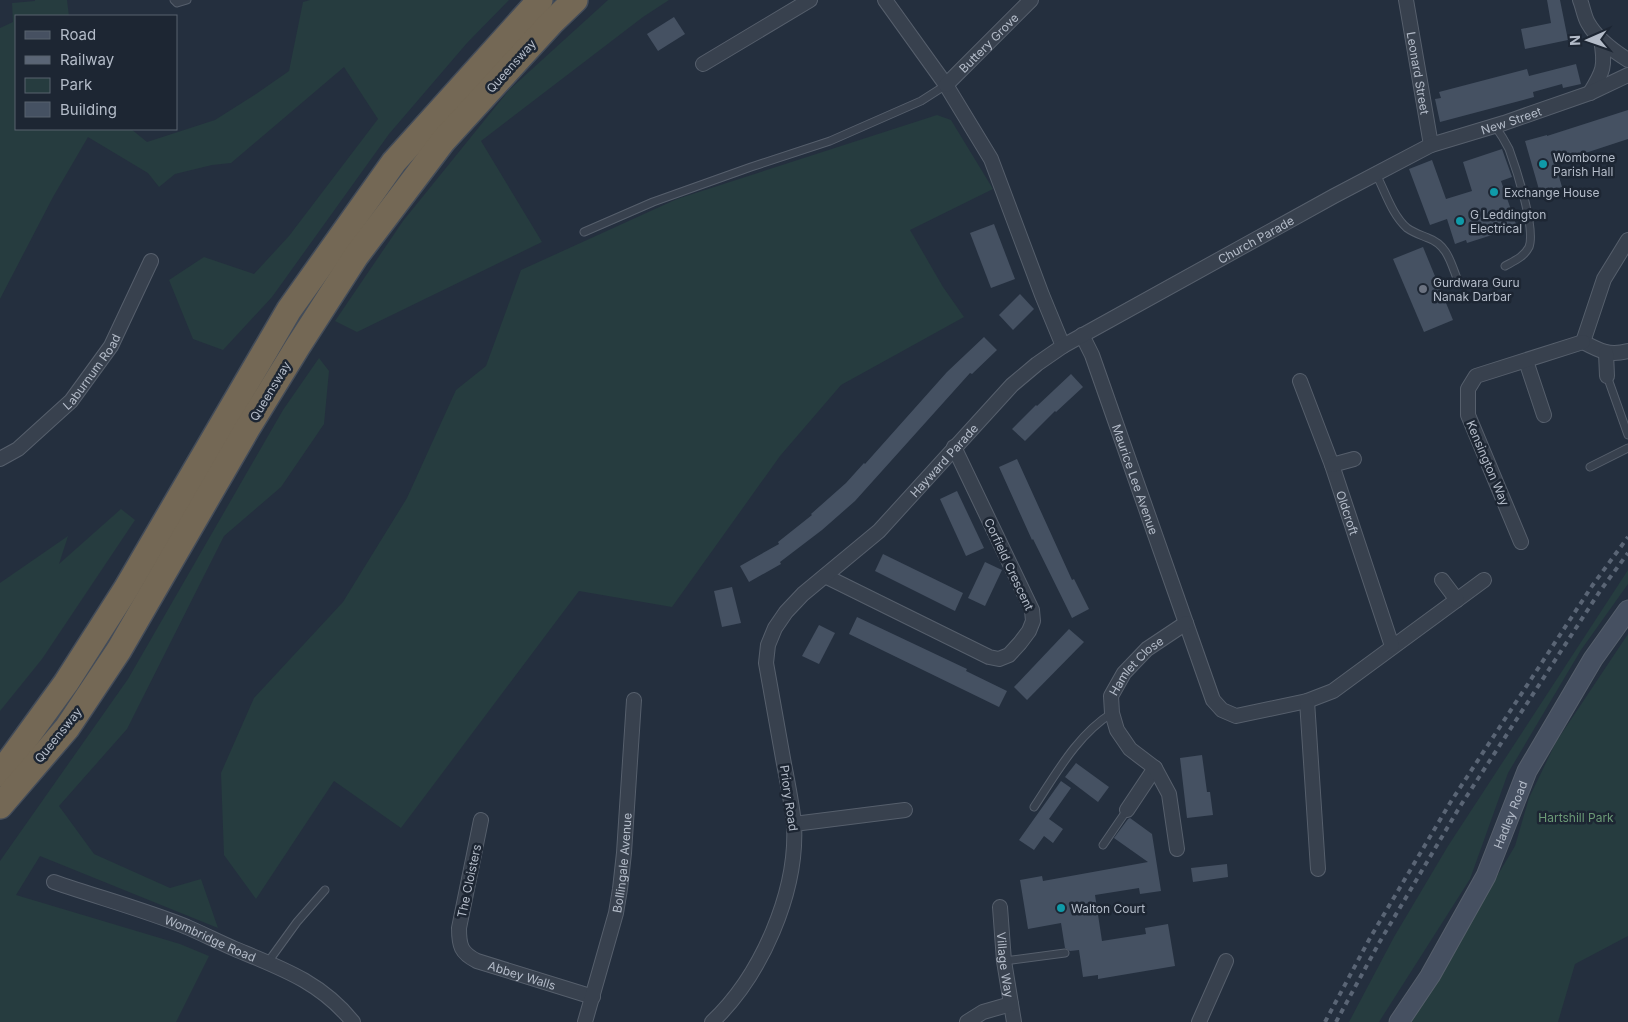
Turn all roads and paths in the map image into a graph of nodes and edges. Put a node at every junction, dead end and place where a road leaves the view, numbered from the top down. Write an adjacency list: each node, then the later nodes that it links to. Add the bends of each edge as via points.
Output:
1 (174, 0): 2 (lane, via 176,3)
2 (187, 0)
3 (540, 0): 48 (highway, Queensway, via 394,162 289,310 126,589)
4 (575, 0): 52 (highway, Queensway, via 444,141 356,256 248,429 119,650)
5 (810, 0): 12 (street)
6 (885, 0): 14 (street)
7 (1032, 0): 14 (street, Buttery Grove)
8 (1406, 0): 17 (street, Leonard Street)
9 (1580, 0): 10 (street, via 1588,22)
10 (1601, 40): 11 (street); 15 (street, via 1602,73)
11 (1628, 60)
12 (703, 64)
13 (1628, 76): 15 (street, New Street)
14 (946, 85): 19 (lane, via 920,102 830,141 653,202); 26 (street, via 994,165)
15 (1590, 93): 16 (street, New Street)
16 (1495, 126): 17 (street, New Street); 22 (lane, via 1512,158 1530,227 1531,241 1527,250)
17 (1431, 146): 18 (street, Church Parade)
18 (1376, 174): 23 (lane, via 1402,223 1443,246); 24 (street, Church Parade)
19 (584, 232)
20 (1628, 240): 25 (street, via 1604,279)
21 (151, 261): 36 (street, Laburnum Road, via 111,346 71,402 18,449)
22 (1505, 266)
23 (1458, 281)
24 (1082, 335): 26 (street, Church Parade); 46 (street, Maurice Lee Avenue, via 1092,355)
25 (1583, 342): 28 (street); 29 (street, Kensington Way)
26 (1063, 346): 34 (street, Hayward Parade, via 1012,385)
27 (1628, 350): 28 (street)
28 (1606, 353): 30 (street)
29 (1526, 360): 32 (street); 40 (street, Kensington Way, via 1476,376 1468,389 1467,401 1468,415)
30 (1607, 376): 33 (lane)
31 (1300, 380): 38 (street, Oldcroft)
32 (1544, 415)
33 (1628, 435)
34 (954, 447): 41 (street, Hayward Parade, via 880,531); 41 (street, Corfield Crescent, via 1032,610 1033,621 1029,631 1009,655 989,657)
35 (1628, 448): 39 (lane)
36 (0, 459)
37 (1354, 459): 38 (street)
38 (1332, 466): 47 (street, Oldcroft)
39 (1590, 467)
40 (1521, 542)
41 (825, 576): 61 (street, Priory Road, via 786,612 768,645 766,663)
42 (1442, 580): 44 (street)
43 (1484, 580): 44 (street)
44 (1457, 600): 47 (street)
45 (1628, 610): 82 (street, Hadley Road, via 1593,660 1527,771 1486,876 1430,976)
46 (1186, 623): 50 (street, via 1213,700 1222,710 1236,716); 51 (street, Hamlet Close, via 1146,649 1124,673 1111,696)
47 (1392, 646): 50 (street, via 1333,691)
48 (66, 683): 53 (highway); 55 (highway, Queensway)
49 (634, 700): 74 (street, Bollingale Avenue, via 620,889)
50 (1307, 701): 65 (street)
51 (1112, 713): 54 (street, Hamlet Close, via 1117,730 1130,749); 57 (lane, via 1086,734)
52 (67, 728): 56 (highway, Queensway); 62 (highway)
53 (0, 753)
54 (1155, 768): 59 (street); 64 (street, Hamlet Close, via 1169,794)
55 (0, 774)
56 (0, 806)
57 (1034, 808)
58 (905, 810): 61 (street)
59 (1127, 810): 63 (lane)
60 (481, 820): 69 (street, The Cloisters)
61 (794, 824): 78 (street, Priory Road, via 789,880 765,947 738,994)
62 (0, 827)
63 (1103, 845)
64 (1177, 849)
65 (1318, 869)
66 (54, 882): 73 (street, Wombridge Road, via 185,927)
67 (325, 890): 73 (lane)
68 (1000, 907): 71 (street, Village Way)
69 (459, 942): 74 (street, Abbey Walls, via 469,957 478,961)
70 (1065, 953): 71 (lane)
71 (1004, 961): 75 (street, Village Way)
72 (1226, 961): 81 (street)
73 (268, 962): 76 (street, Wombridge Road, via 319,990 341,1006)
74 (592, 997): 77 (street, Bollingale Avenue)
75 (1011, 1004): 79 (street, via 984,1012); 80 (street, Village Way)
76 (353, 1022)
77 (585, 1022)
78 (712, 1022)
79 (967, 1022)
80 (1014, 1022)
81 (1199, 1022)
82 (1399, 1022)

